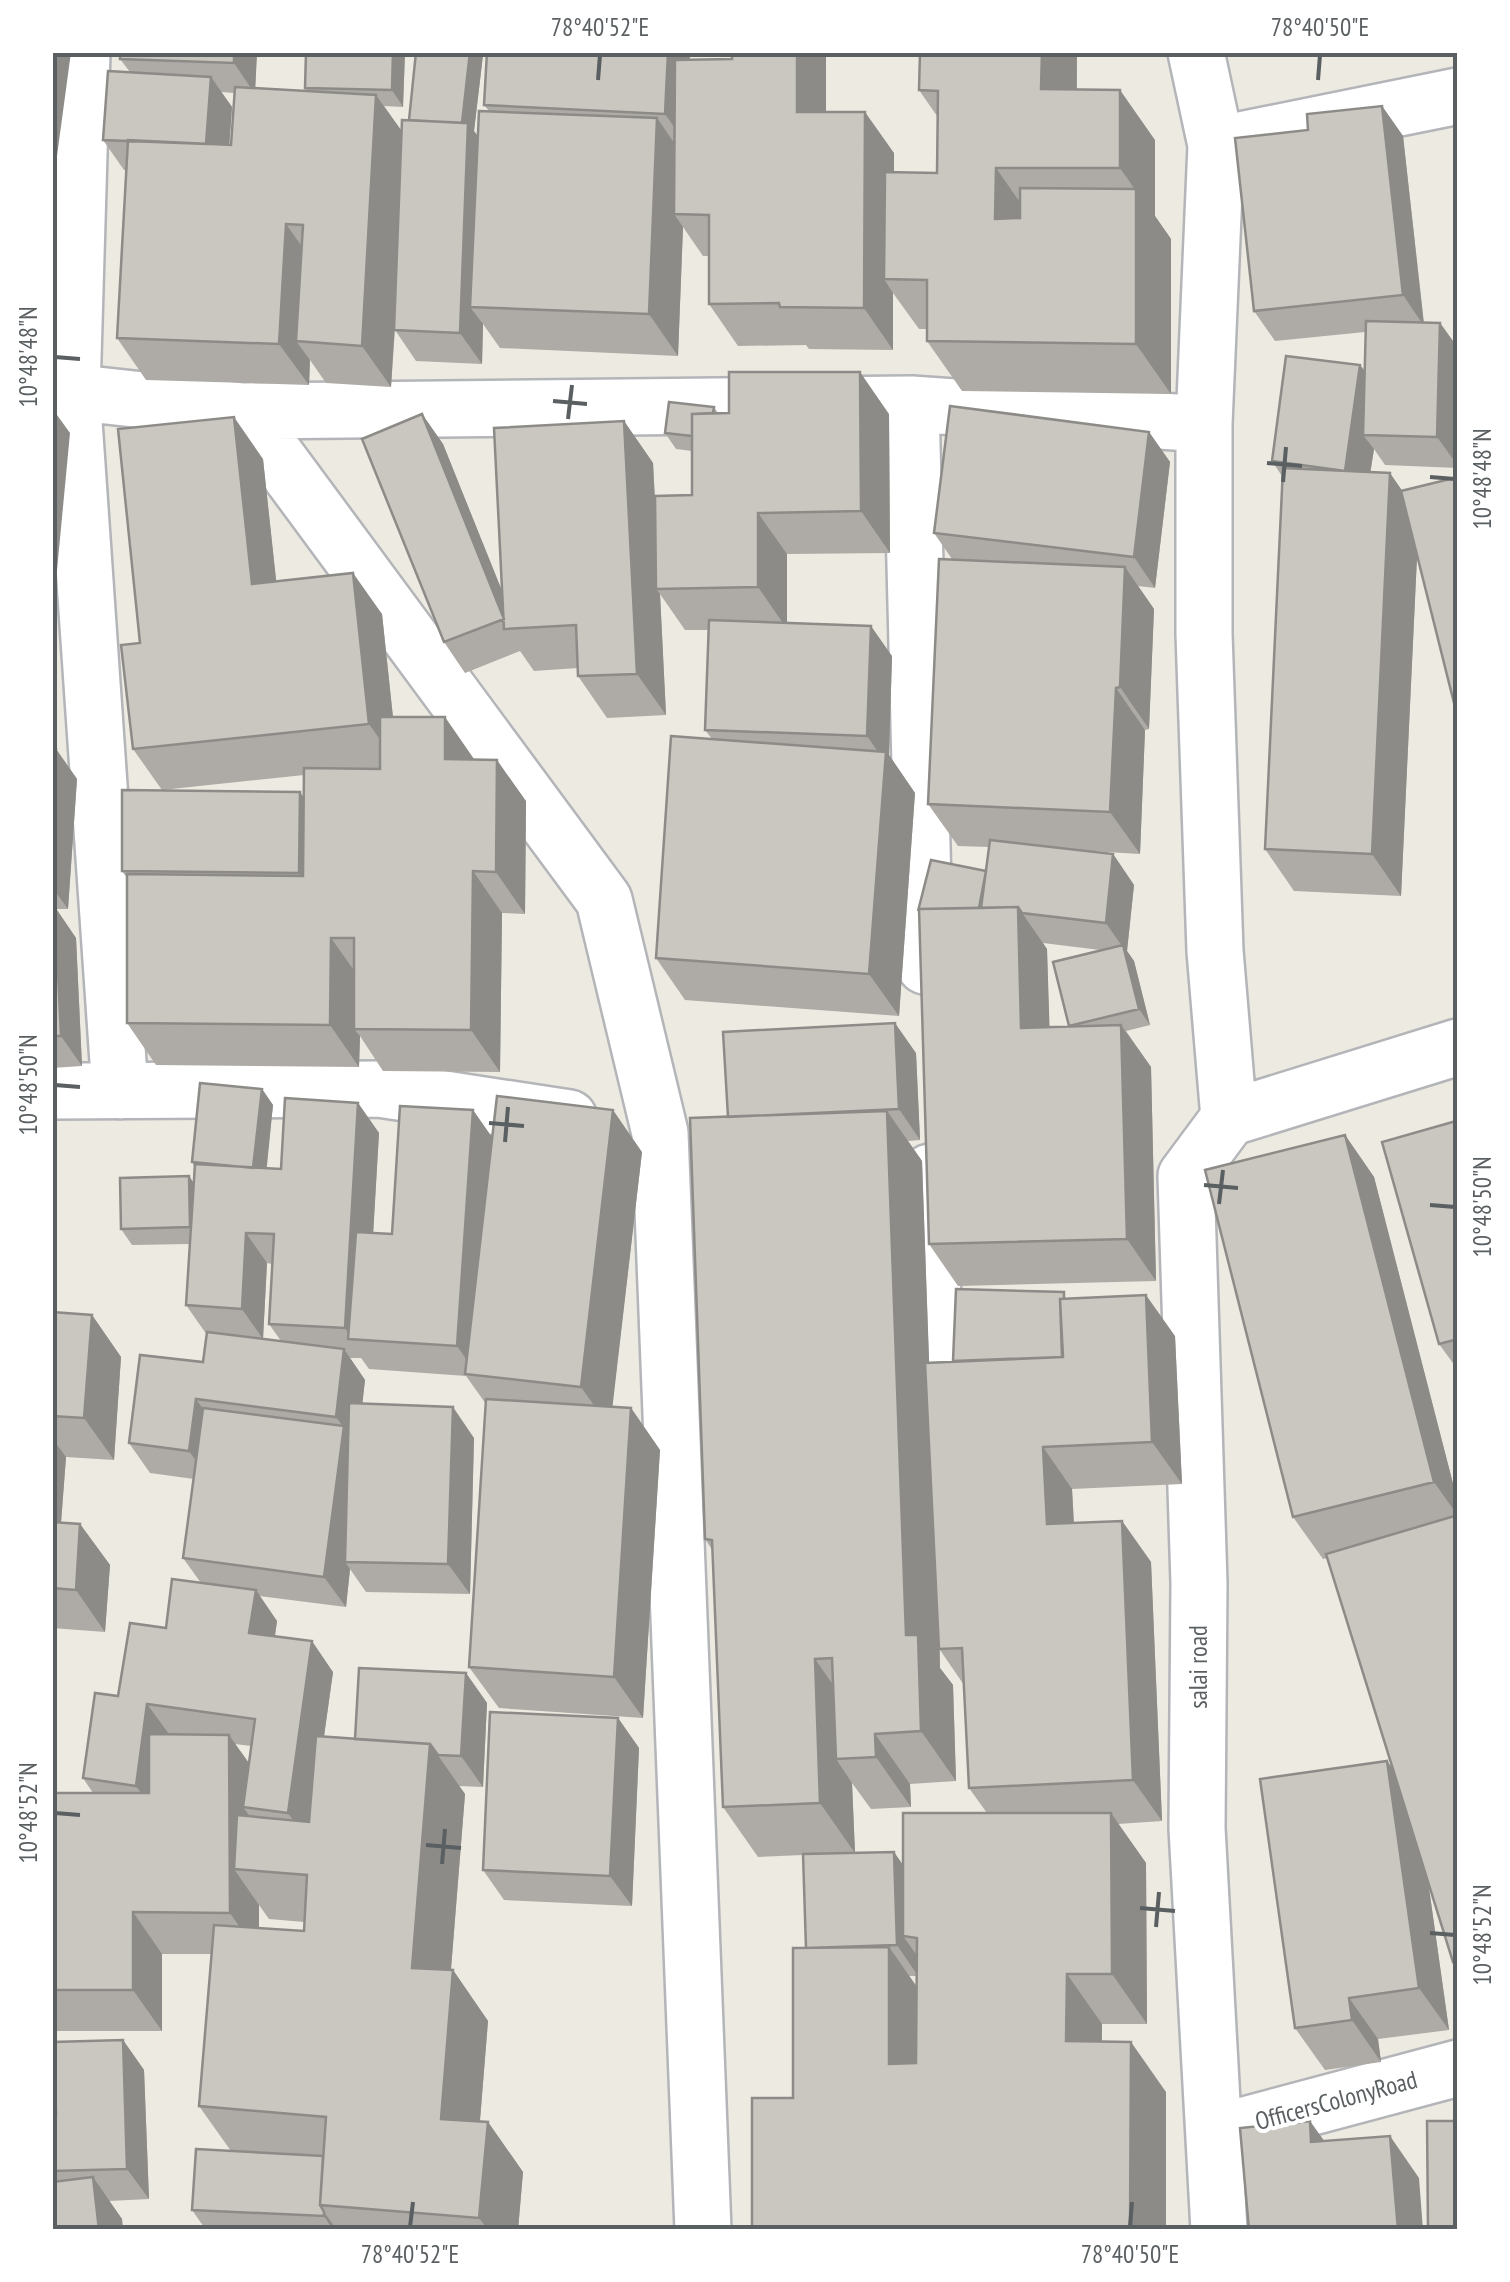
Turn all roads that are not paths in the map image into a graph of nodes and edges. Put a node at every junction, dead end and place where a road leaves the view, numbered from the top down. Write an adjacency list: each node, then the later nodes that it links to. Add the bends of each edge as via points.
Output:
1 (82, 52): 5 (street)
2 (1196, 52): 4 (street)
3 (1458, 96): 4 (street)
4 (1216, 145): 8 (street)
5 (62, 391): 7 (street); 12 (street)
6 (911, 404): 7 (street); 8 (street); 9 (street)
7 (243, 411): 15 (street, via 604,900)
8 (1204, 424): 13 (street, via 1213,891)
9 (926, 1012)
10 (1458, 1047): 13 (street)
11 (52, 1091): 12 (street)
12 (120, 1091): 15 (street, via 379,1088)
13 (1229, 1118): 18 (street, salai road, via 1186,1176 1199,1584 1197,1828)
14 (928, 1130): 16 (street)
15 (660, 1133): 19 (street)
16 (936, 1444)
17 (1458, 2068): 18 (street, OfficersColonyRoad)
18 (1216, 2133): 20 (street, salai road)
19 (702, 2230)
20 (1218, 2230)

